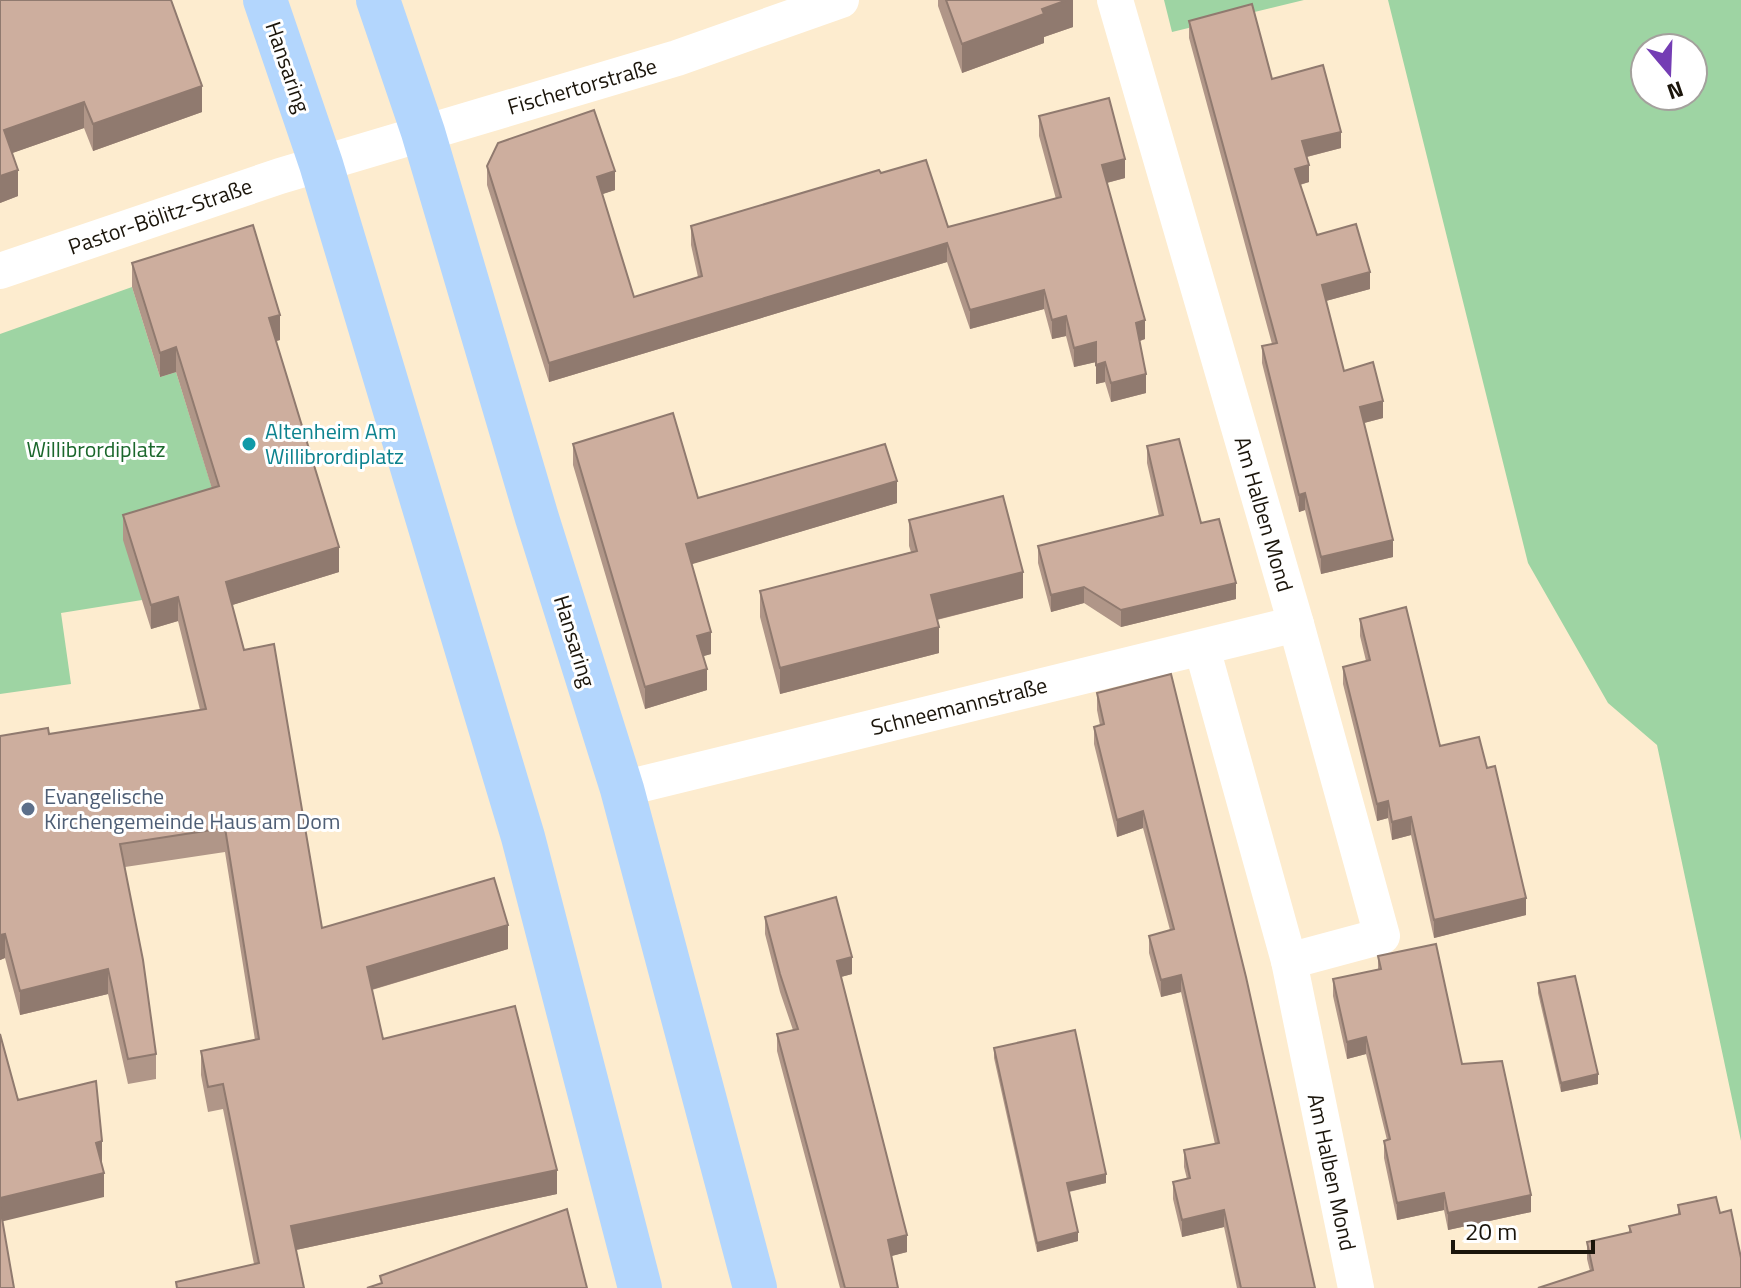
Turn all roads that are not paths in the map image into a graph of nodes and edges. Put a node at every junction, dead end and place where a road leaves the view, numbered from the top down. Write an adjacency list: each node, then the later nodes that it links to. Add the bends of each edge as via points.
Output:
1 (265, 0): 6 (main road, Hansaring)
2 (378, 0): 5 (main road, Hansaring)
3 (841, 0): 5 (street, Fischertorstraße, via 677,58)
4 (1115, 0): 8 (street, Am Halben Mond)
5 (423, 132): 6 (street, Fischertorstraße); 10 (main road, Hansaring)
6 (321, 164): 7 (street, Pastor-Bölitz-Straße); 12 (main road, Hansaring, via 523,837)
7 (0, 271)
8 (1296, 624): 9 (street, Schneemannstraße); 11 (street, Am Halben Mond, via 1382,936)
9 (1202, 648): 10 (street, Schneemannstraße); 11 (street, Am Halben Mond)
10 (622, 789): 13 (main road, Hansaring)
11 (1289, 961): 14 (street, Am Halben Mond)
12 (640, 1288)
13 (755, 1288)
14 (1356, 1288)

